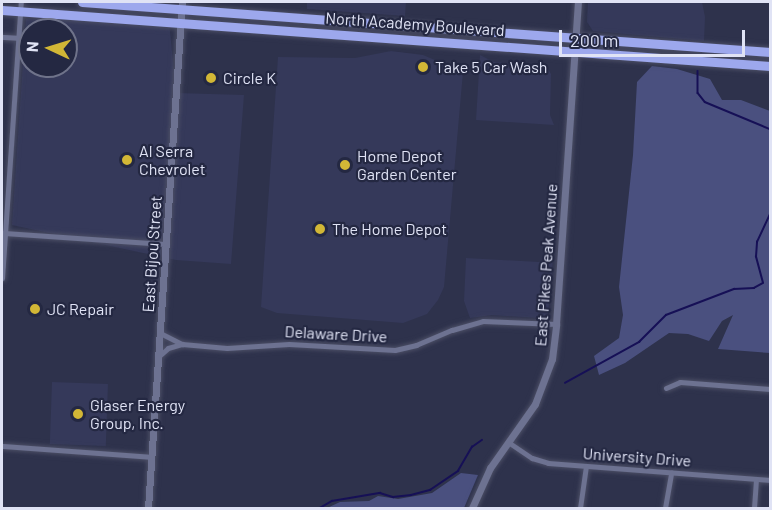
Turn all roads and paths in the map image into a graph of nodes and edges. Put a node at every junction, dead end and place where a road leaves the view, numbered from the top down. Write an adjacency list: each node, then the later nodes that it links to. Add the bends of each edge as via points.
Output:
1 (82, 2): 3 (highway, North Academy Boulevard)
2 (578, 2): 9 (main road, East Pikes Peak Avenue)
3 (182, 5): 6 (main road, East Bijou Street); 9 (highway, North Academy Boulevard)
4 (21, 6): 5 (highway, North Academy Boulevard); 6 (highway, North Academy Boulevard)
5 (2, 10)
6 (181, 22): 11 (highway, North Academy Boulevard); 15 (main road, East Bijou Street)
7 (2, 37): 8 (street)
8 (18, 38)
9 (576, 38): 11 (main road, East Pikes Peak Avenue); 12 (highway, North Academy Boulevard)
10 (18, 50): 14 (street)
11 (575, 51): 13 (highway, North Academy Boulevard); 17 (main road, East Pikes Peak Avenue)
12 (771, 52)
13 (771, 66)
14 (3, 233): 15 (street); 16 (street)
15 (166, 244): 18 (main road, East Bijou Street)
16 (2, 278)
17 (556, 324): 19 (street, Delaware Drive, via 483,321 416,345 385,350 289,344 227,348); 23 (main road, East Pikes Peak Avenue, via 552,359 543,387)
18 (160, 333): 19 (street, Delaware Drive); 20 (main road, East Bijou Street)
19 (182, 344): 20 (street, via 168,348)
20 (158, 357): 25 (main road, East Bijou Street)
21 (666, 388): 22 (street, via 680,382)
22 (771, 388)
23 (508, 442): 26 (street, University Drive, via 539,461); 31 (main road, East Pikes Peak Avenue, via 484,479)
24 (2, 446): 25 (street)
25 (151, 457): 30 (main road, East Bijou Street)
26 (586, 466): 27 (street, University Drive); 32 (street)
27 (670, 473): 28 (street, University Drive); 33 (street)
28 (756, 479): 29 (street, University Drive); 34 (street)
29 (771, 480)
30 (148, 508)
31 (472, 508)
32 (580, 508)
33 (665, 508)
34 (754, 508)

